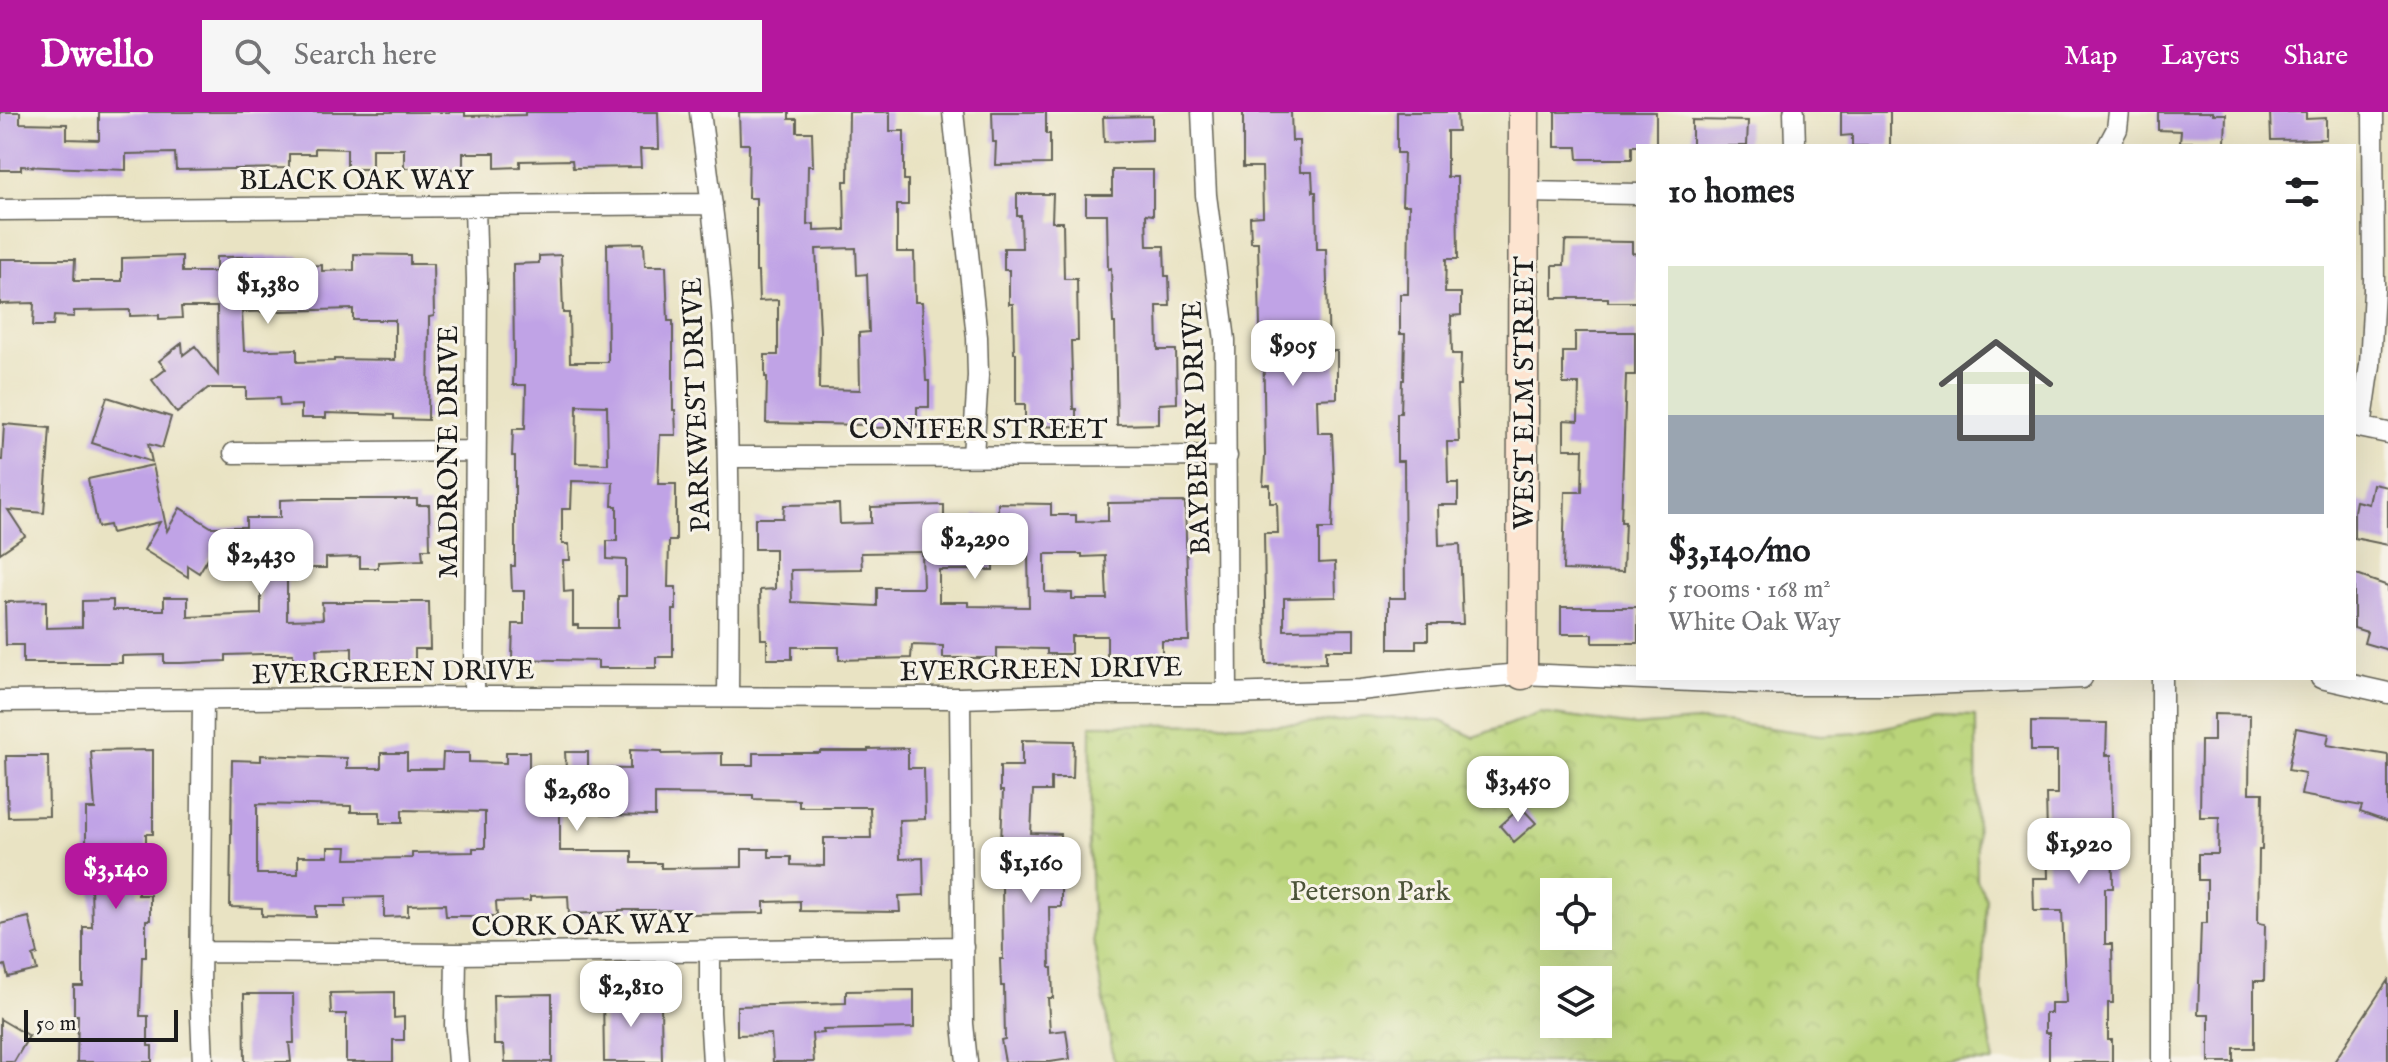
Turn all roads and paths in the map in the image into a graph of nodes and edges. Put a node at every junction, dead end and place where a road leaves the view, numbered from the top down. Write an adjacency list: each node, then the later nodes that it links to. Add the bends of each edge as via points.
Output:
1 (700, 112): 12 (street, PARKWEST DRIVE)
2 (953, 112): 19 (street, via 977,337)
3 (1202, 112): 20 (street, BAYBERRY DRIVE, via 1206,195 1225,340)
4 (1524, 112): 10 (street, WEST ELM STREET)
5 (1794, 112): 8 (street)
6 (2119, 112): 9 (street)
7 (2373, 112): 15 (street, via 2374,290 2370,365)
8 (1795, 144)
9 (2109, 144)
10 (1524, 192): 11 (street); 22 (street, WEST ELM STREET)
11 (1636, 194)
12 (712, 204): 13 (street, BLACK OAK WAY); 21 (street, PARKWEST DRIVE)
13 (475, 207): 14 (street, BLACK OAK WAY); 17 (street, MADRONE DRIVE)
14 (0, 210)
15 (2357, 427): 16 (street)
16 (2388, 433)
17 (475, 451): 18 (street); 31 (street, MADRONE DRIVE)
18 (234, 453)
19 (973, 456): 20 (street, CONIFER STREET); 21 (street, CONIFER STREET)
20 (1227, 456): 30 (street, BAYBERRY DRIVE)
21 (729, 457): 32 (street, PARKWEST DRIVE)
22 (1522, 674): 23 (street, EVERGREEN DRIVE); 30 (street, EVERGREEN DRIVE, via 1360,690)
23 (1636, 677)
24 (1724, 680): 28 (street, EVERGREEN DRIVE)
25 (2031, 680): 28 (street, EVERGREEN DRIVE)
26 (2162, 680): 44 (street)
27 (2330, 680): 29 (street)
28 (1791, 682)
29 (2388, 693)
30 (1227, 694): 33 (street, EVERGREEN DRIVE)
31 (474, 697): 32 (street, EVERGREEN DRIVE); 34 (street, EVERGREEN DRIVE)
32 (728, 697): 33 (street, EVERGREEN DRIVE)
33 (960, 698): 36 (street)
34 (203, 700): 35 (street, EVERGREEN DRIVE); 38 (street)
35 (0, 701)
36 (963, 947): 37 (street, CORK OAK WAY); 43 (street)
37 (710, 950): 39 (street, CORK OAK WAY); 42 (street)
38 (201, 952): 39 (street, CORK OAK WAY); 40 (street)
39 (456, 954): 41 (street)
40 (203, 1062)
41 (458, 1062)
42 (713, 1062)
43 (967, 1062)
44 (2162, 1062)

